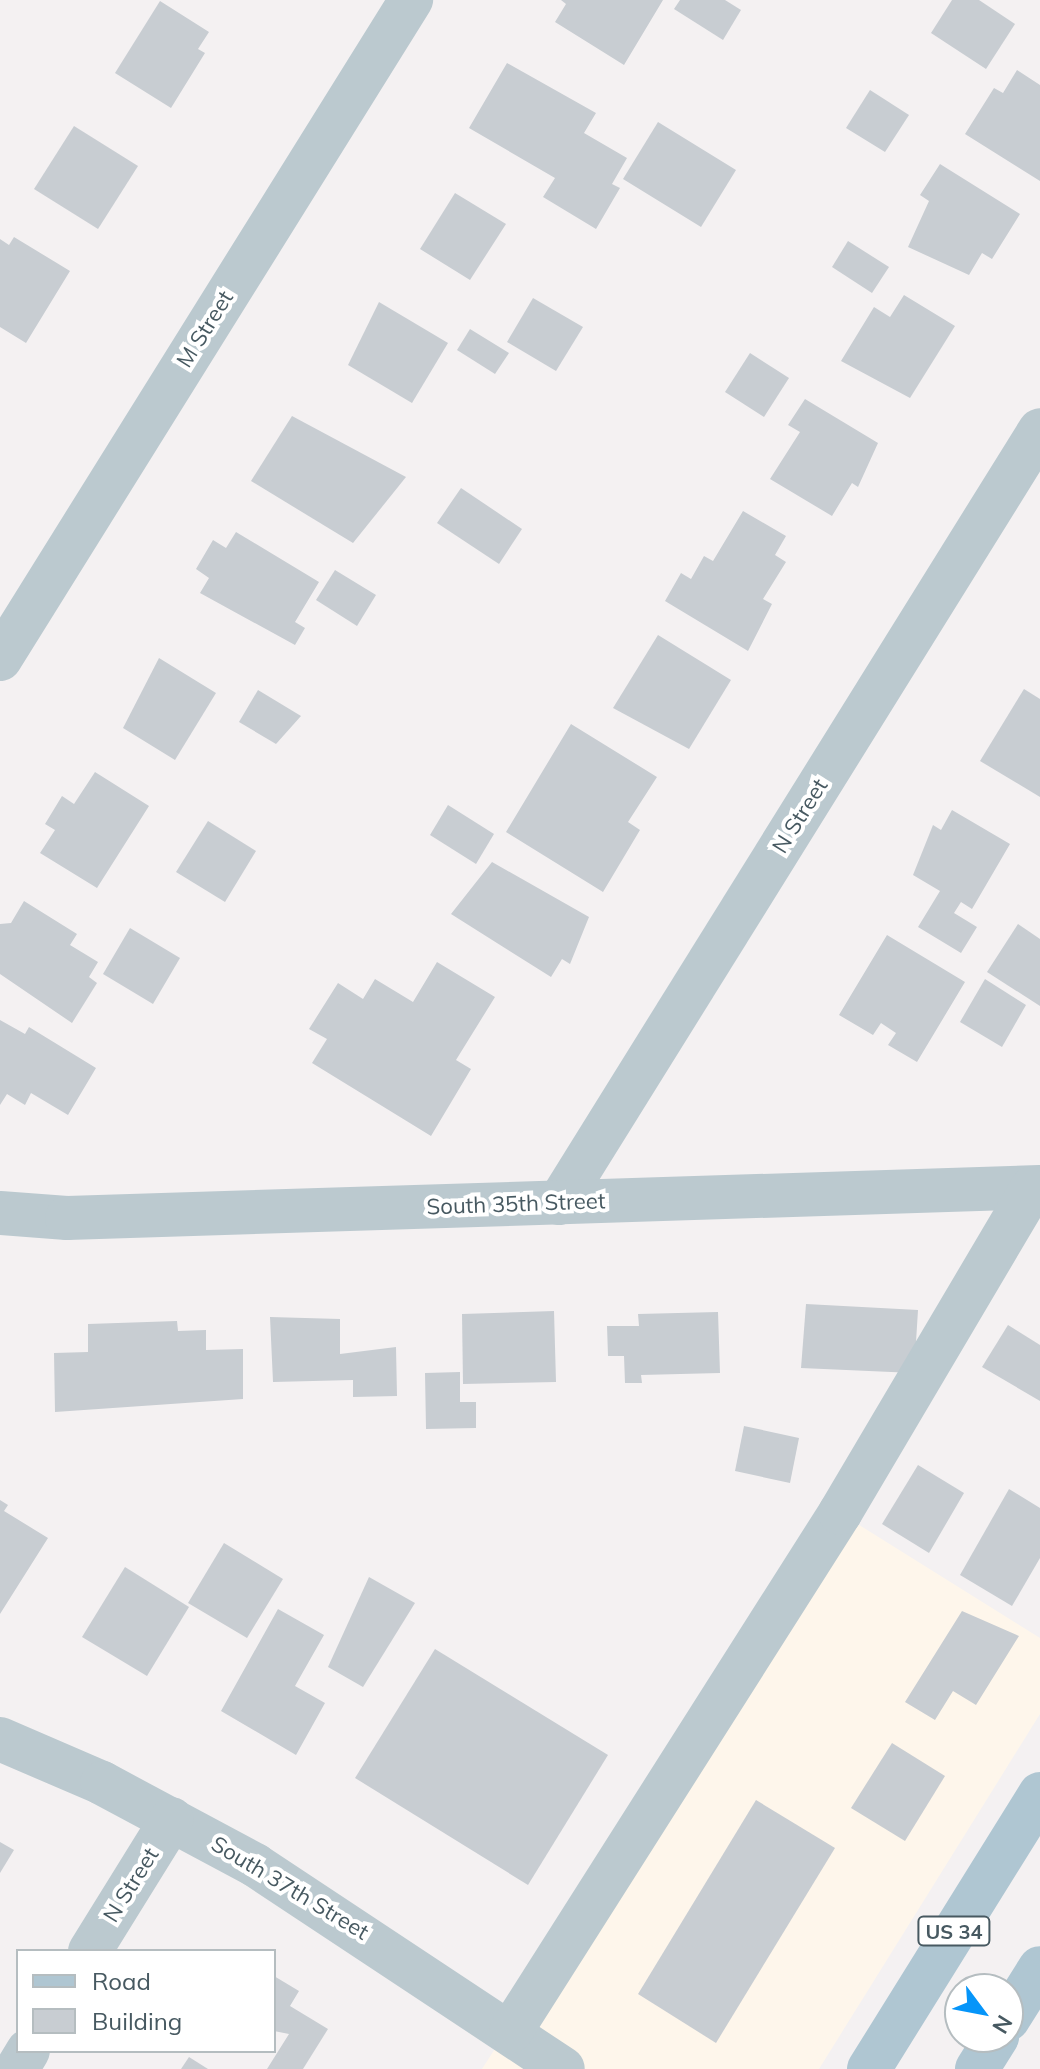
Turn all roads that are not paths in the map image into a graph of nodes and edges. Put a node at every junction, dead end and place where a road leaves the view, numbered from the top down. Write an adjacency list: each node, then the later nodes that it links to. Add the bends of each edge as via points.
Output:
1 (411, 0): 3 (street, M Street)
2 (1040, 430): 5 (street, N Street)
3 (0, 659)
4 (1037, 1188): 5 (street, South 35th Street); 13 (street, via 840,1513)
5 (559, 1203): 6 (street, South 35th Street, via 67,1218)
6 (0, 1213)
7 (0, 1739): 9 (street, South 37th Street)
8 (1040, 1794): 15 (main road, US 34)
9 (172, 1819): 10 (street, N Street); 13 (street, South 37th Street, via 335,1913)
10 (91, 1949)
11 (1040, 1968): 12 (main road)
12 (1024, 1994)
13 (511, 2031): 14 (street, South 37th Street)
14 (563, 2069)
15 (869, 2069)

